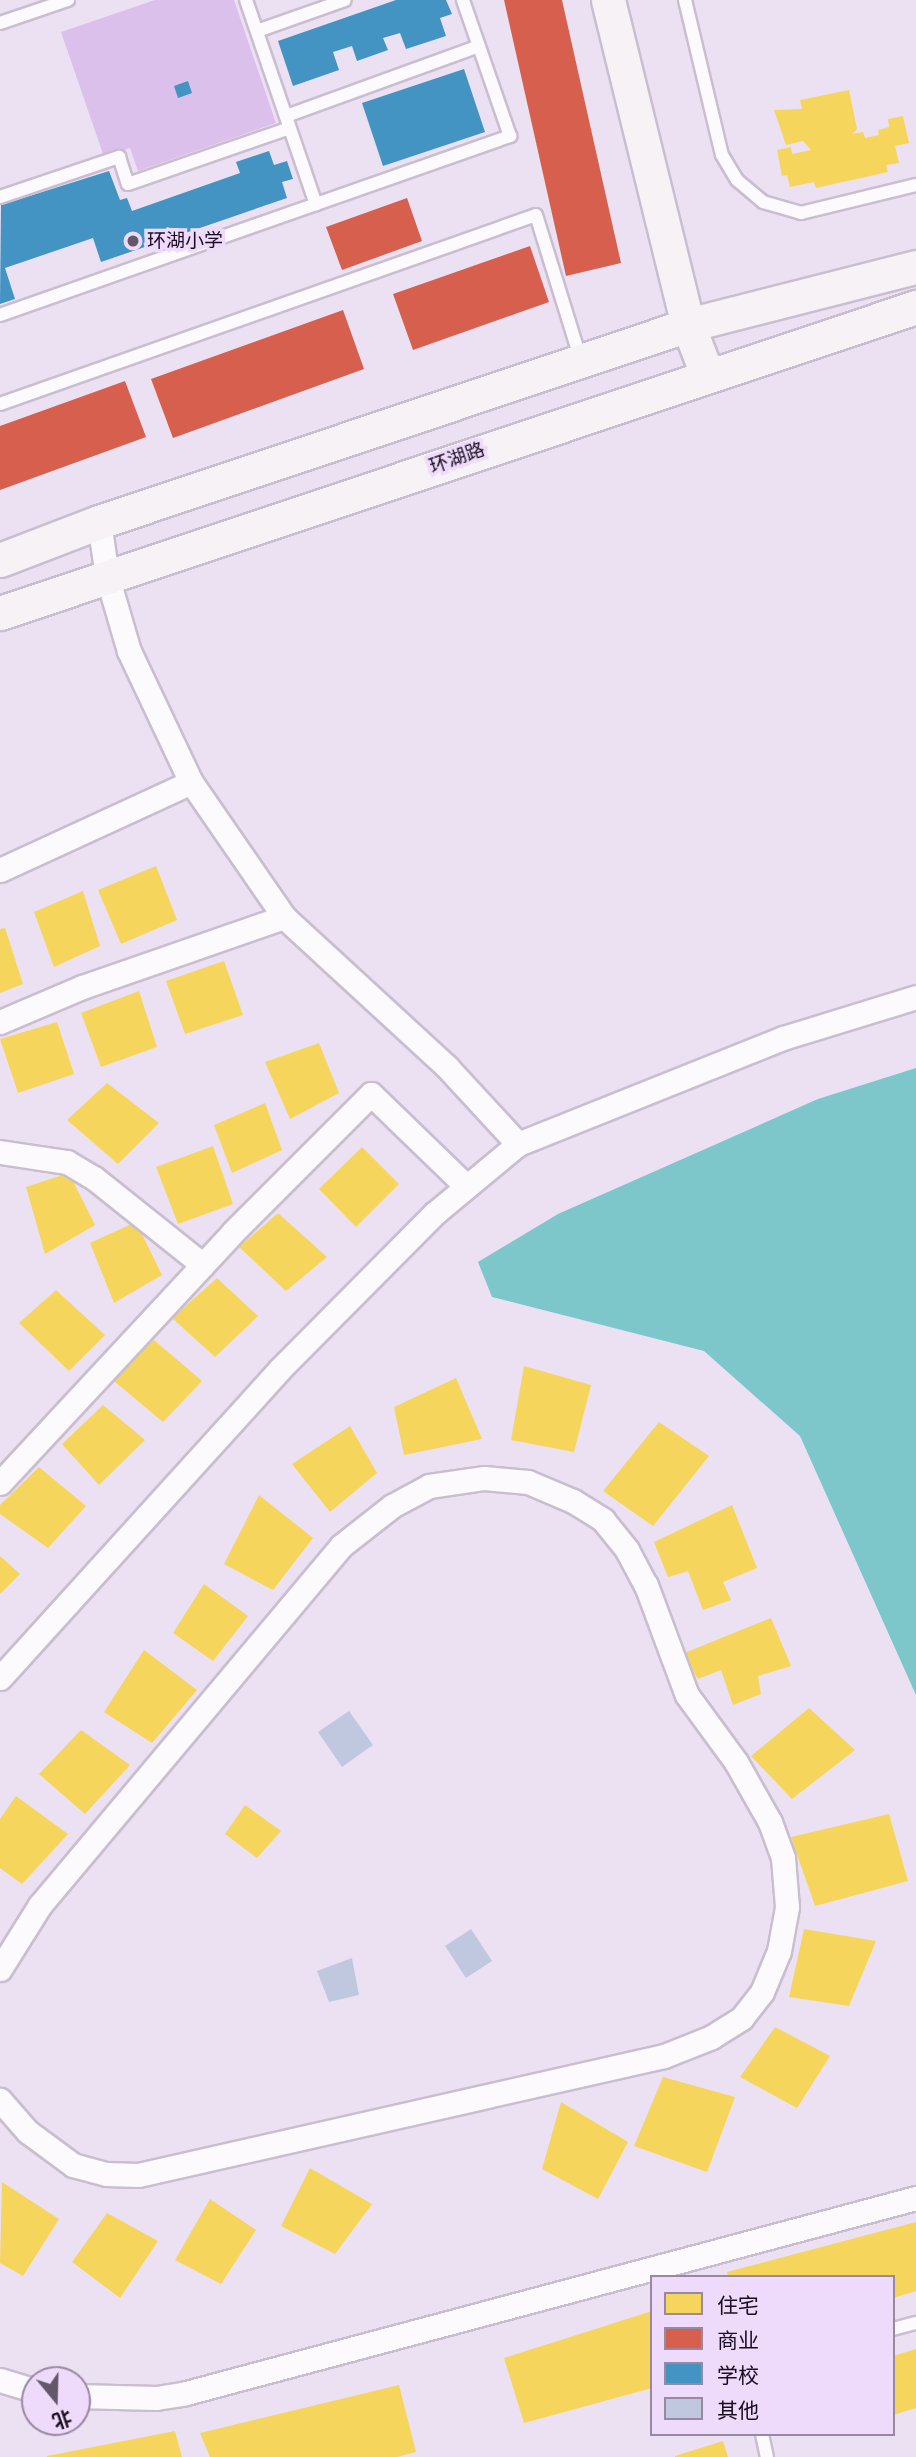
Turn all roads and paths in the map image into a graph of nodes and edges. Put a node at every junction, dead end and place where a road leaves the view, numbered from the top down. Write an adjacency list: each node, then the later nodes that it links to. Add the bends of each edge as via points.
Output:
1 (68, 0): 7 (lane)
2 (246, 0): 8 (lane)
3 (345, 0): 8 (lane)
4 (463, 0): 9 (lane)
5 (608, 0): 17 (main road)
6 (685, 0): 11 (lane, via 722,155 737,180 762,202 801,213)
7 (0, 23)
8 (257, 31): 10 (lane)
9 (479, 46): 10 (lane); 13 (lane, via 510,136)
10 (288, 122): 12 (lane, via 128,184 119,157); 13 (lane)
11 (916, 185)
12 (0, 197)
13 (316, 204): 16 (lane)
14 (916, 267): 17 (main road)
15 (916, 307): 19 (main road, 环湖路)
16 (0, 315)
17 (688, 325): 18 (main road); 19 (main road)
18 (581, 361): 20 (lane, via 536,215); 21 (main road)
19 (707, 374): 23 (main road, 环湖路)
20 (0, 404)
21 (99, 522): 22 (main road); 23 (street)
22 (0, 560)
23 (107, 576): 24 (main road, 环湖路); 25 (street, via 129,651)
24 (0, 613)
25 (191, 782): 26 (street); 27 (street)
26 (0, 870)
27 (284, 917): 29 (street, via 82,987); 30 (street, via 447,1067)
28 (916, 997): 30 (street, via 783,1038)
29 (0, 1022)
30 (518, 1144): 32 (street)
31 (0, 1152): 33 (street, via 67,1162 94,1178)
32 (466, 1186): 33 (street, via 371,1094); 35 (street, via 280,1369)
33 (203, 1265): 34 (street)
34 (0, 1483)
35 (0, 1678)
36 (0, 1969): 37 (street, via 40,1905 341,1546 392,1506 429,1486 484,1478 528,1482 573,1501 603,1520 627,1550 646,1585 688,1695 736,1762 770,1822 783,1858 787,1907 779,1951 762,1992 742,2018 712,2037 664,2056 138,2175 106,2174 73,2165 28,2132)
37 (0, 2100)
38 (916, 2198): 43 (street, via 186,2393 156,2398)
39 (916, 2323): 40 (lane)
40 (895, 2328)
41 (0, 2380): 42 (street)
42 (21, 2387)
43 (91, 2396)
44 (762, 2436): 45 (lane)
45 (767, 2457)

